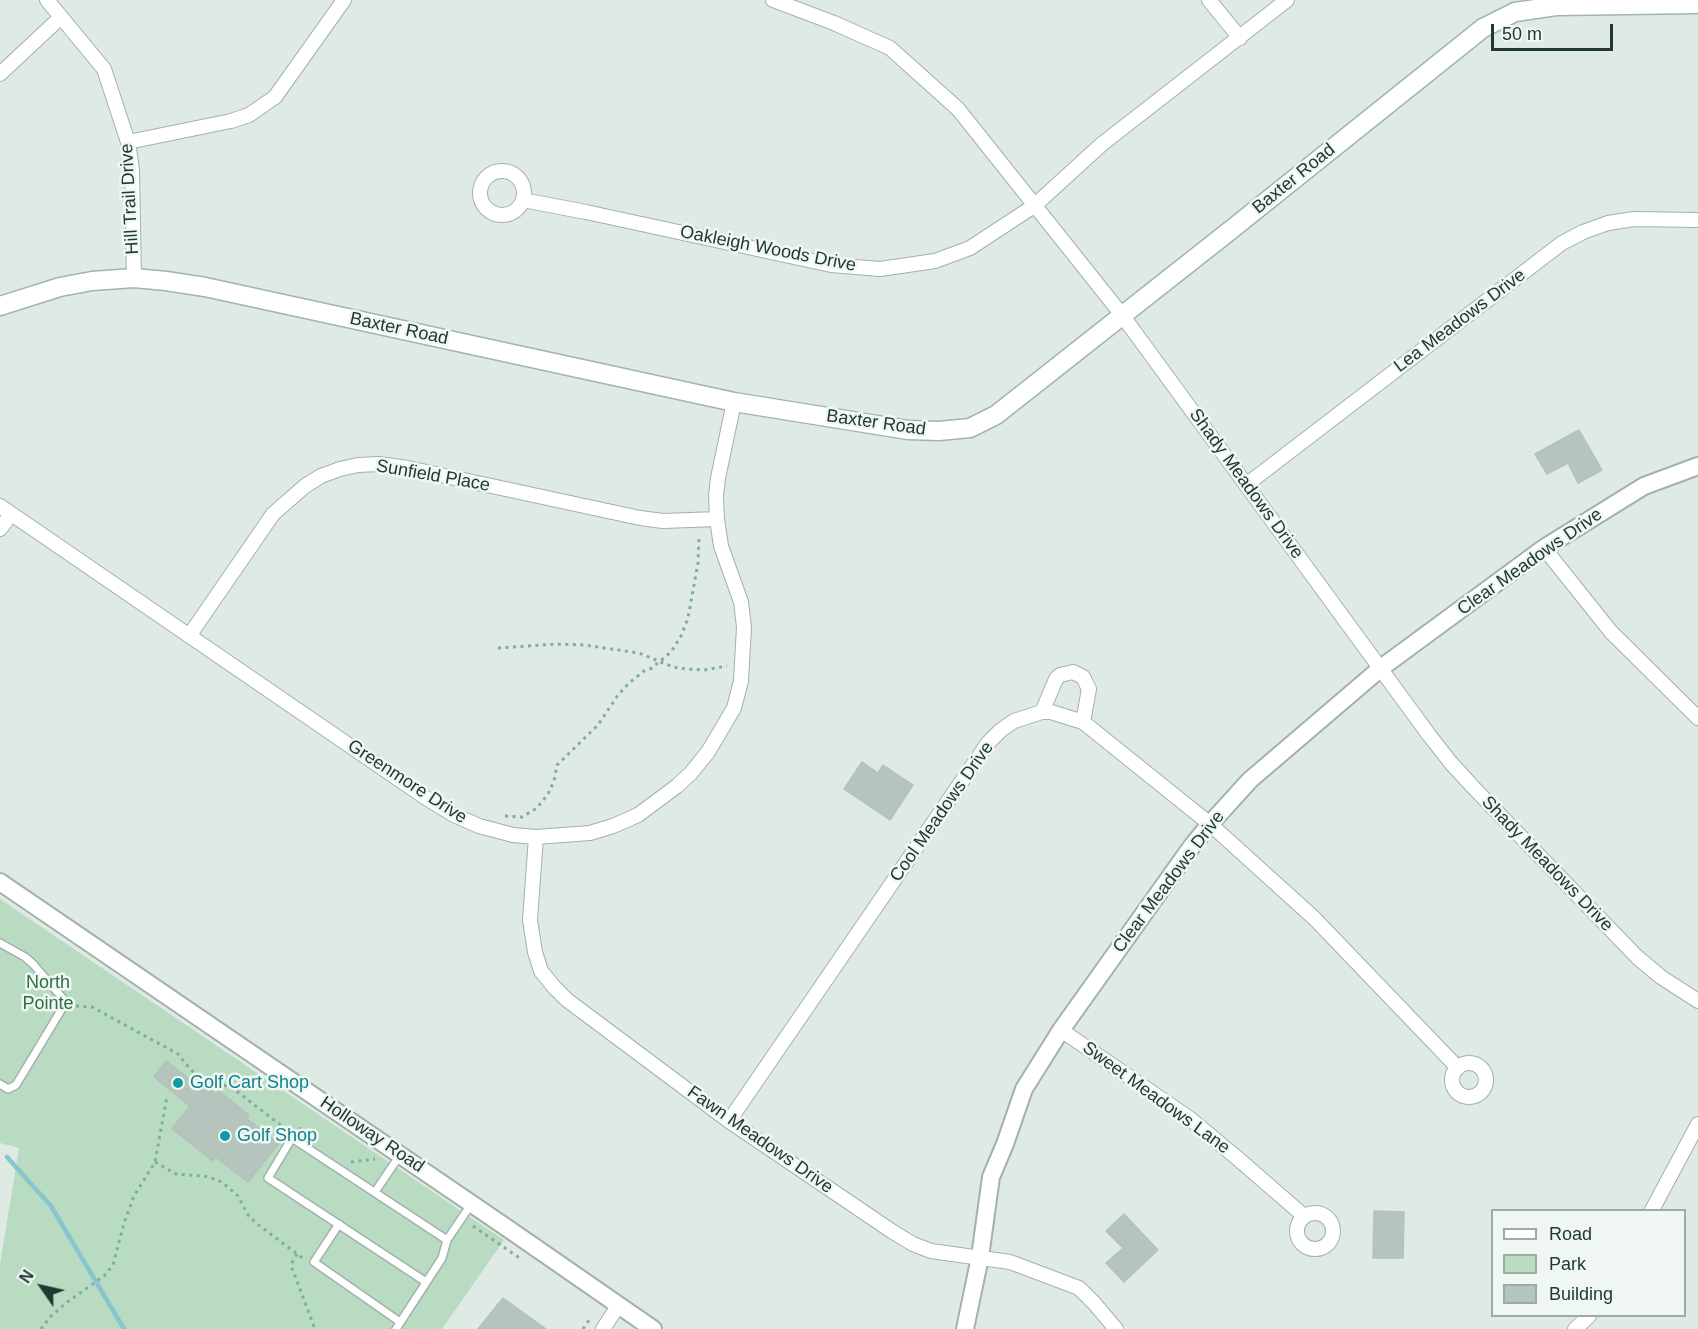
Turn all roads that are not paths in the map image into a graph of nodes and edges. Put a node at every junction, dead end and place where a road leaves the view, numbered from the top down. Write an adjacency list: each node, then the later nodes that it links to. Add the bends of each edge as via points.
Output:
1 (47, 0): 7 (street, Hill Trail Drive)
2 (344, 0): 10 (street, via 275,97 249,115)
3 (773, 0): 12 (street, Shady Meadows Drive, via 890,48 958,110)
4 (1209, 0): 8 (street)
5 (1287, 0): 8 (street, Oakleigh Woods Drive)
6 (1698, 4): 16 (main road, Baxter Road, via 1556,6 1515,12 1483,28)
7 (61, 16): 9 (street); 10 (street, Hill Trail Drive, via 104,69)
8 (1240, 38): 12 (street, Oakleigh Woods Drive, via 1102,144)
9 (0, 74)
10 (128, 142): 14 (street, Hill Trail Drive)
11 (523, 200): 12 (street, Oakleigh Woods Drive, via 831,265 880,269 935,261 970,248)
12 (1034, 206): 16 (street, Shady Meadows Drive)
13 (1698, 220): 19 (street, Lea Meadows Drive, via 1634,219 1608,223 1562,243)
14 (134, 278): 15 (main road, Baxter Road, via 60,287); 17 (main road, Baxter Road, via 205,287)
15 (0, 306)
16 (1122, 315): 17 (main road, Baxter Road, via 996,415 970,428 908,430); 19 (street, Shady Meadows Drive)
17 (734, 402): 21 (street, Greenmore Drive, via 718,478)
18 (1698, 466): 23 (street, Clear Meadows Drive, via 1644,486)
19 (1246, 485): 25 (street, Shady Meadows Drive)
20 (5, 510): 22 (street); 24 (street, Greenmore Drive)
21 (717, 519): 24 (street, Sunfield Place, via 640,518 408,468 379,464 349,467 304,486 273,514); 30 (street, Greenmore Drive, via 721,546 741,602 744,627 741,681 734,708 691,773 638,815 590,833)
22 (0, 529)
23 (1544, 548): 25 (street, Clear Meadows Drive); 27 (street, via 1611,632)
24 (189, 636): 30 (street, Greenmore Drive, via 454,815 478,826)
25 (1381, 668): 29 (street, Clear Meadows Drive, via 1250,780); 33 (street, Shady Meadows Drive, via 1472,786 1637,957)
26 (1042, 712): 28 (street); 28 (street, via 1056,679 1073,672 1083,677 1089,689); 37 (street, Cool Meadows Drive, via 1014,721 988,743)
27 (1698, 718)
28 (1083, 722): 29 (street)
29 (1210, 824): 34 (street, Clear Meadows Drive); 35 (street, via 1314,918)
30 (536, 837): 37 (street, Fawn Meadows Drive, via 530,920 541,971 567,1000)
31 (0, 882): 39 (street, Holloway Road)
32 (0, 943): 36 (lane, via 33,964 66,1002 16,1085 8,1089)
33 (1698, 1001)
34 (1061, 1030): 43 (street, Sweet Meadows Lane, via 1189,1118); 46 (street, Clear Meadows Drive, via 1024,1089 991,1177)
35 (1458, 1068)
36 (0, 1084)
37 (729, 1121): 46 (street, Fawn Meadows Drive, via 913,1244 931,1251)
38 (1698, 1124): 42 (street)
39 (400, 1155): 40 (lane); 41 (street, Holloway Road)
40 (375, 1192): 44 (lane, via 292,1138 268,1178); 45 (lane)
41 (471, 1203): 45 (lane); 48 (street, Holloway Road)
42 (1653, 1209)
43 (1304, 1216)
44 (339, 1224): 47 (lane); 50 (lane, via 314,1262)
45 (447, 1240): 47 (lane, via 442,1258)
46 (980, 1257): 54 (street, Clear Meadows Drive); 55 (street, Fawn Meadows Drive, via 1010,1262 1078,1288)
47 (426, 1282): 50 (lane)
48 (618, 1306): 52 (street); 53 (street, Holloway Road)
49 (1587, 1317): 56 (street)
50 (400, 1322): 51 (lane)
51 (396, 1329)
52 (603, 1329)
53 (653, 1329)
54 (965, 1329)
55 (1116, 1329)
56 (1575, 1329)

